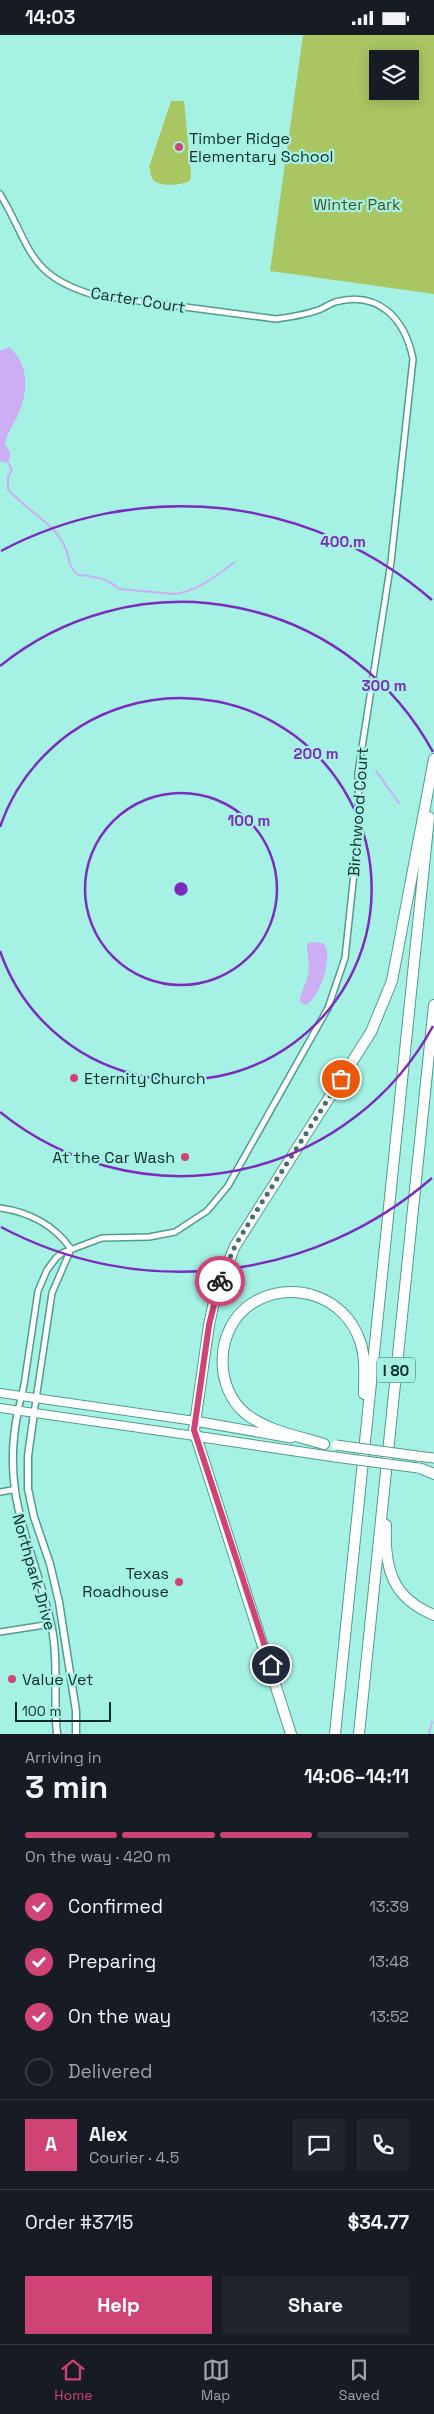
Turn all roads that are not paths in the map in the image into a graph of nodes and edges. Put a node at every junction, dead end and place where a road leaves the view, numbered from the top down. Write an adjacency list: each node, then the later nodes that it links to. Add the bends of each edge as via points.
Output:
1 (0, 194): 2 (street, Carter Court, via 27,250 53,277 70,287 94,295)
2 (265, 319): 7 (street, Birchwood Court, via 305,314 347,300 370,302 392,313 402,326 409,339 413,359 391,562 358,773 359,825 345,958 328,1008 216,1203 175,1232 149,1237 102,1238)
3 (434, 759): 14 (highway, via 392,981 371,1032 250,1221 224,1271 209,1325)
4 (434, 767): 19 (highway)
5 (434, 1005): 15 (highway, I 80)
6 (0, 1208): 7 (street, via 41,1221)
7 (72, 1249): 9 (street, Birchwood Court, via 56,1258 40,1285); 10 (street, via 52,1293)
8 (0, 1393): 9 (main road)
9 (22, 1396): 10 (main road); 12 (street, Birchwood Court)
10 (36, 1398): 13 (street); 14 (main road)
11 (0, 1408): 12 (main road)
12 (18, 1411): 13 (main road); 22 (street, Northpark Drive, via 12,1449)
13 (34, 1413): 16 (main road); 28 (street, Northpark Drive, via 28,1456 28,1489 59,1603 76,1711)
14 (195, 1421): 16 (highway); 17 (main road)
15 (390, 1426): 24 (highway, via 388,1565 397,1588 405,1597 413,1605); 31 (highway, I 80)
16 (196, 1436): 20 (main road, bridge); 29 (highway)
17 (324, 1444): 18 (main road, bridge); 19 (highway, via 265,1426 245,1413 230,1395 221,1362 226,1341 243,1312 261,1299 290,1291 311,1294 329,1301 347,1317 364,1355)
18 (434, 1458)
19 (363, 1463): 30 (highway)
20 (420, 1469): 21 (highway)
21 (434, 1472)
22 (12, 1491): 23 (street); 25 (street, Northpark Drive, via 18,1522)
23 (0, 1492)
24 (434, 1615)
25 (51, 1624): 26 (street); 27 (street, Northpark Drive)
26 (0, 1632)
27 (57, 1734)
28 (76, 1734)
29 (292, 1734)
30 (335, 1734)
31 (359, 1734)

